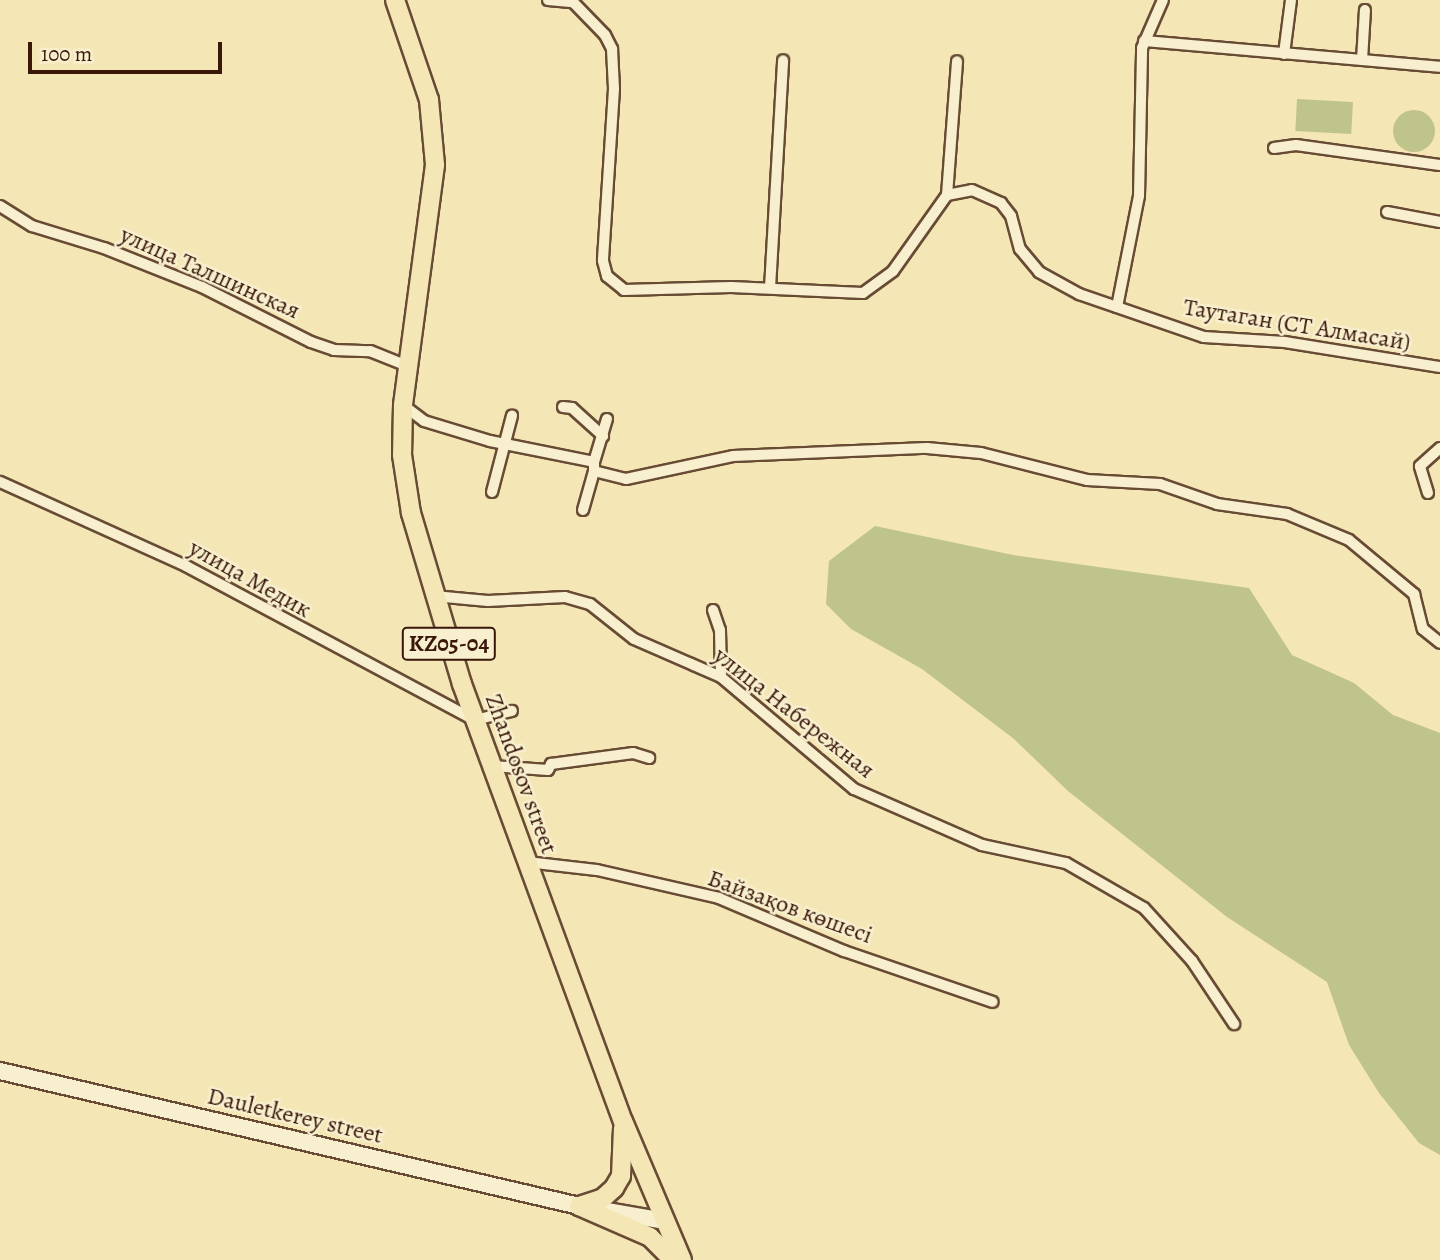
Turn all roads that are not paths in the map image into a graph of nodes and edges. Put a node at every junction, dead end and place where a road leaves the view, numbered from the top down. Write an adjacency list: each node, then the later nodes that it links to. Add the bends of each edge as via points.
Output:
1 (395, 0): 20 (main road, Zhandosov street / KZ05-04, via 429,100 435,165)
2 (548, 0): 18 (street, via 573,2 605,35 612,49 614,89 603,261 613,284 634,292)
3 (1163, 0): 6 (street)
4 (1291, 0): 7 (street)
5 (1364, 10): 9 (street)
6 (1144, 41): 7 (street); 19 (street, via 1138,97 1139,196)
7 (1284, 54): 9 (street)
8 (783, 60): 18 (street)
9 (1362, 60): 11 (street)
10 (957, 61): 14 (street)
11 (1440, 67)
12 (1274, 148): 13 (street, via 1296,145)
13 (1440, 165)
14 (947, 195): 18 (street, via 893,271 863,293); 19 (street, Таутаган (СТ Алмасай), via 972,190 993,196 1011,216 1020,249 1039,272)
15 (0, 206): 20 (street, улица Талшинская, via 32,226 104,248 202,287 311,342 334,350 370,351)
16 (1387, 212): 17 (street)
17 (1440, 222)
18 (770, 288)
19 (1116, 307): 21 (street, Таутаган (СТ Алмасай), via 1204,337 1285,342)
20 (407, 366): 22 (main road, Zhandosov street / KZ05-04)
21 (1440, 367)
22 (403, 405): 27 (street, via 424,421); 34 (main road, Zhandosov street / KZ05-04, via 402,455 409,502)
23 (563, 407): 26 (street, via 572,408)
24 (512, 416): 27 (street)
25 (607, 419): 26 (street)
26 (603, 436): 29 (street)
27 (506, 443): 29 (street); 31 (street)
28 (1440, 448): 32 (street, via 1420,466)
29 (594, 467): 33 (street); 36 (street, via 639,479 733,456 927,448 981,453 1087,480 1160,484 1217,504 1287,514 1349,540 1414,594 1423,629)
30 (0, 482): 39 (street, улица Медик, via 203,576)
31 (492, 492)
32 (1428, 493)
33 (583, 510)
34 (434, 596): 37 (street, улица Набережная, via 459,601 578,600 590,604 634,639); 39 (main road, Zhandosov street / KZ05-04)
35 (713, 610): 37 (street, via 720,630)
36 (1440, 643)
37 (721, 677): 44 (street, улица Набережная, via 854,789 982,845 1066,863 1144,908 1192,961)
38 (512, 711): 39 (street)
39 (475, 720): 41 (main road, Zhandosov street / KZ05-04)
40 (649, 758): 41 (street, via 633,753 551,764 548,770)
41 (492, 766): 42 (main road, Zhandosov street / KZ05-04)
42 (527, 862): 43 (street, Байзақов көшесі, via 597,870 719,898 844,951); 46 (main road, Zhandosov street / KZ05-04)
43 (993, 1002)
44 (1234, 1024)
45 (0, 1071): 47 (main road, Dauletkerey street)
46 (623, 1121): 47 (main road, via 621,1176 603,1198); 48 (main road, Zhandosov street / KZ05-04)
47 (579, 1206): 48 (main road, Dauletkerey street); 49 (main road, via 650,1237)
48 (665, 1221): 50 (main road, Zhandosov street / KZ05-04)
49 (673, 1260)
50 (682, 1260)

